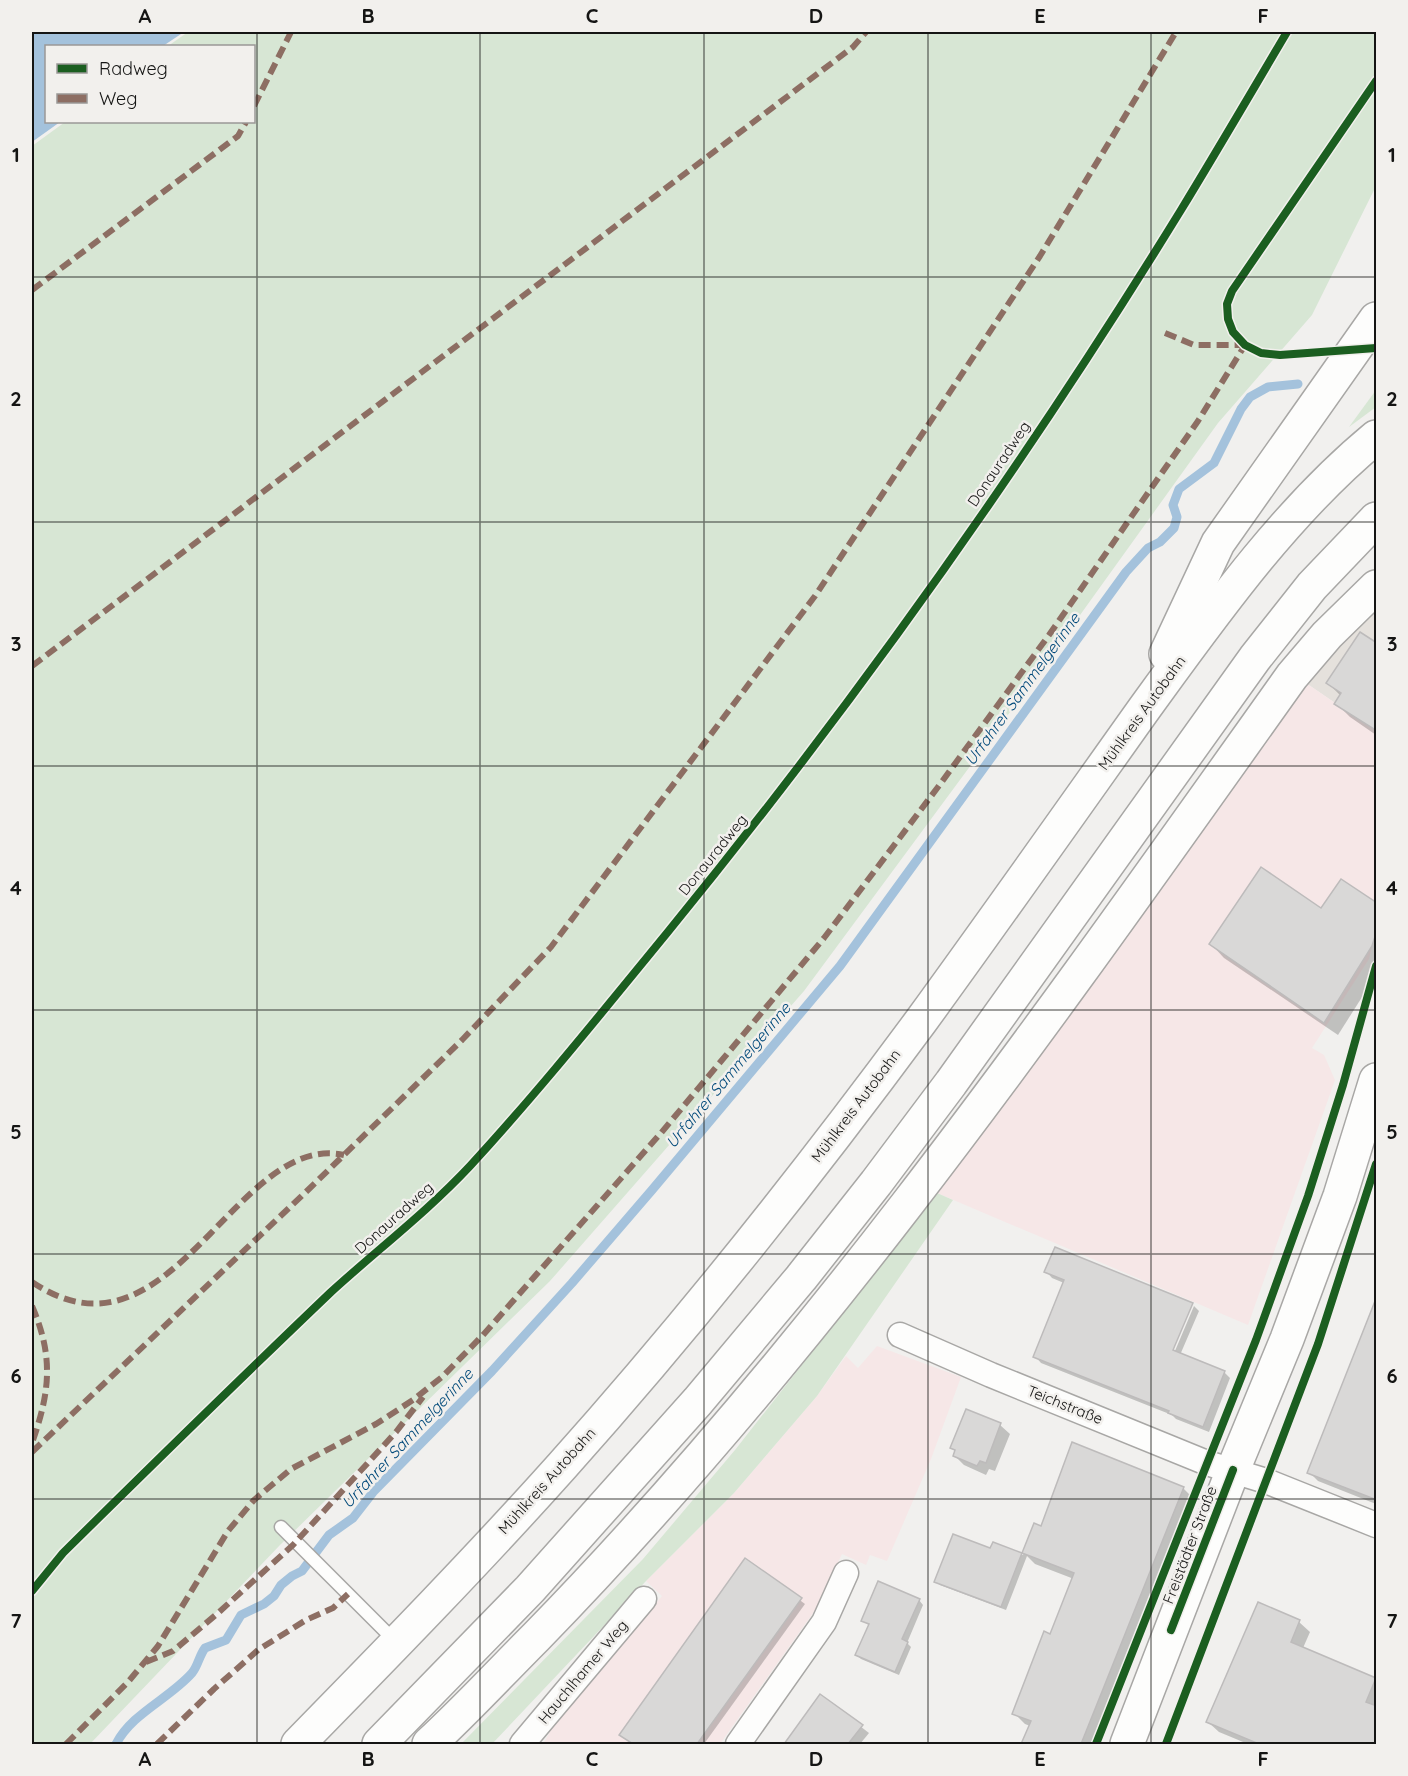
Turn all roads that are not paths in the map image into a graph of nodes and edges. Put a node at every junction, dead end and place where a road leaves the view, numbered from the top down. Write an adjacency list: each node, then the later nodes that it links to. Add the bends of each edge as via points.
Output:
1 (1377, 319): 5 (main road, via 1218,543)
2 (1377, 437): 5 (main road, Mühlkreis Autobahn, via 1274,540 1209,619)
3 (1377, 519): 15 (main road, via 1312,586 1255,658 951,1083 801,1278 538,1581)
4 (1377, 587): 16 (main road, via 1327,635 1292,676 1008,1069 799,1341 595,1576)
5 (1132, 726): 13 (main road, Mühlkreis Autobahn, via 921,1020 731,1267 563,1465)
6 (1377, 1080): 8 (main road, Freistädter Straße, via 1340,1196 1285,1345)
7 (900, 1335): 8 (street, Teichstraße, via 991,1376)
8 (1233, 1470): 9 (street, Teichstraße); 19 (main road, Freistädter Straße)
9 (1377, 1525)
10 (281, 1527): 13 (lane)
11 (846, 1573): 18 (street, via 824,1622)
12 (644, 1599): 17 (street, Hauchlhamer Weg)
13 (397, 1642): 14 (main road, Mühlkreis Autobahn)
14 (298, 1744)
15 (379, 1744)
16 (429, 1744)
17 (522, 1744)
18 (738, 1744)
19 (1127, 1744)

